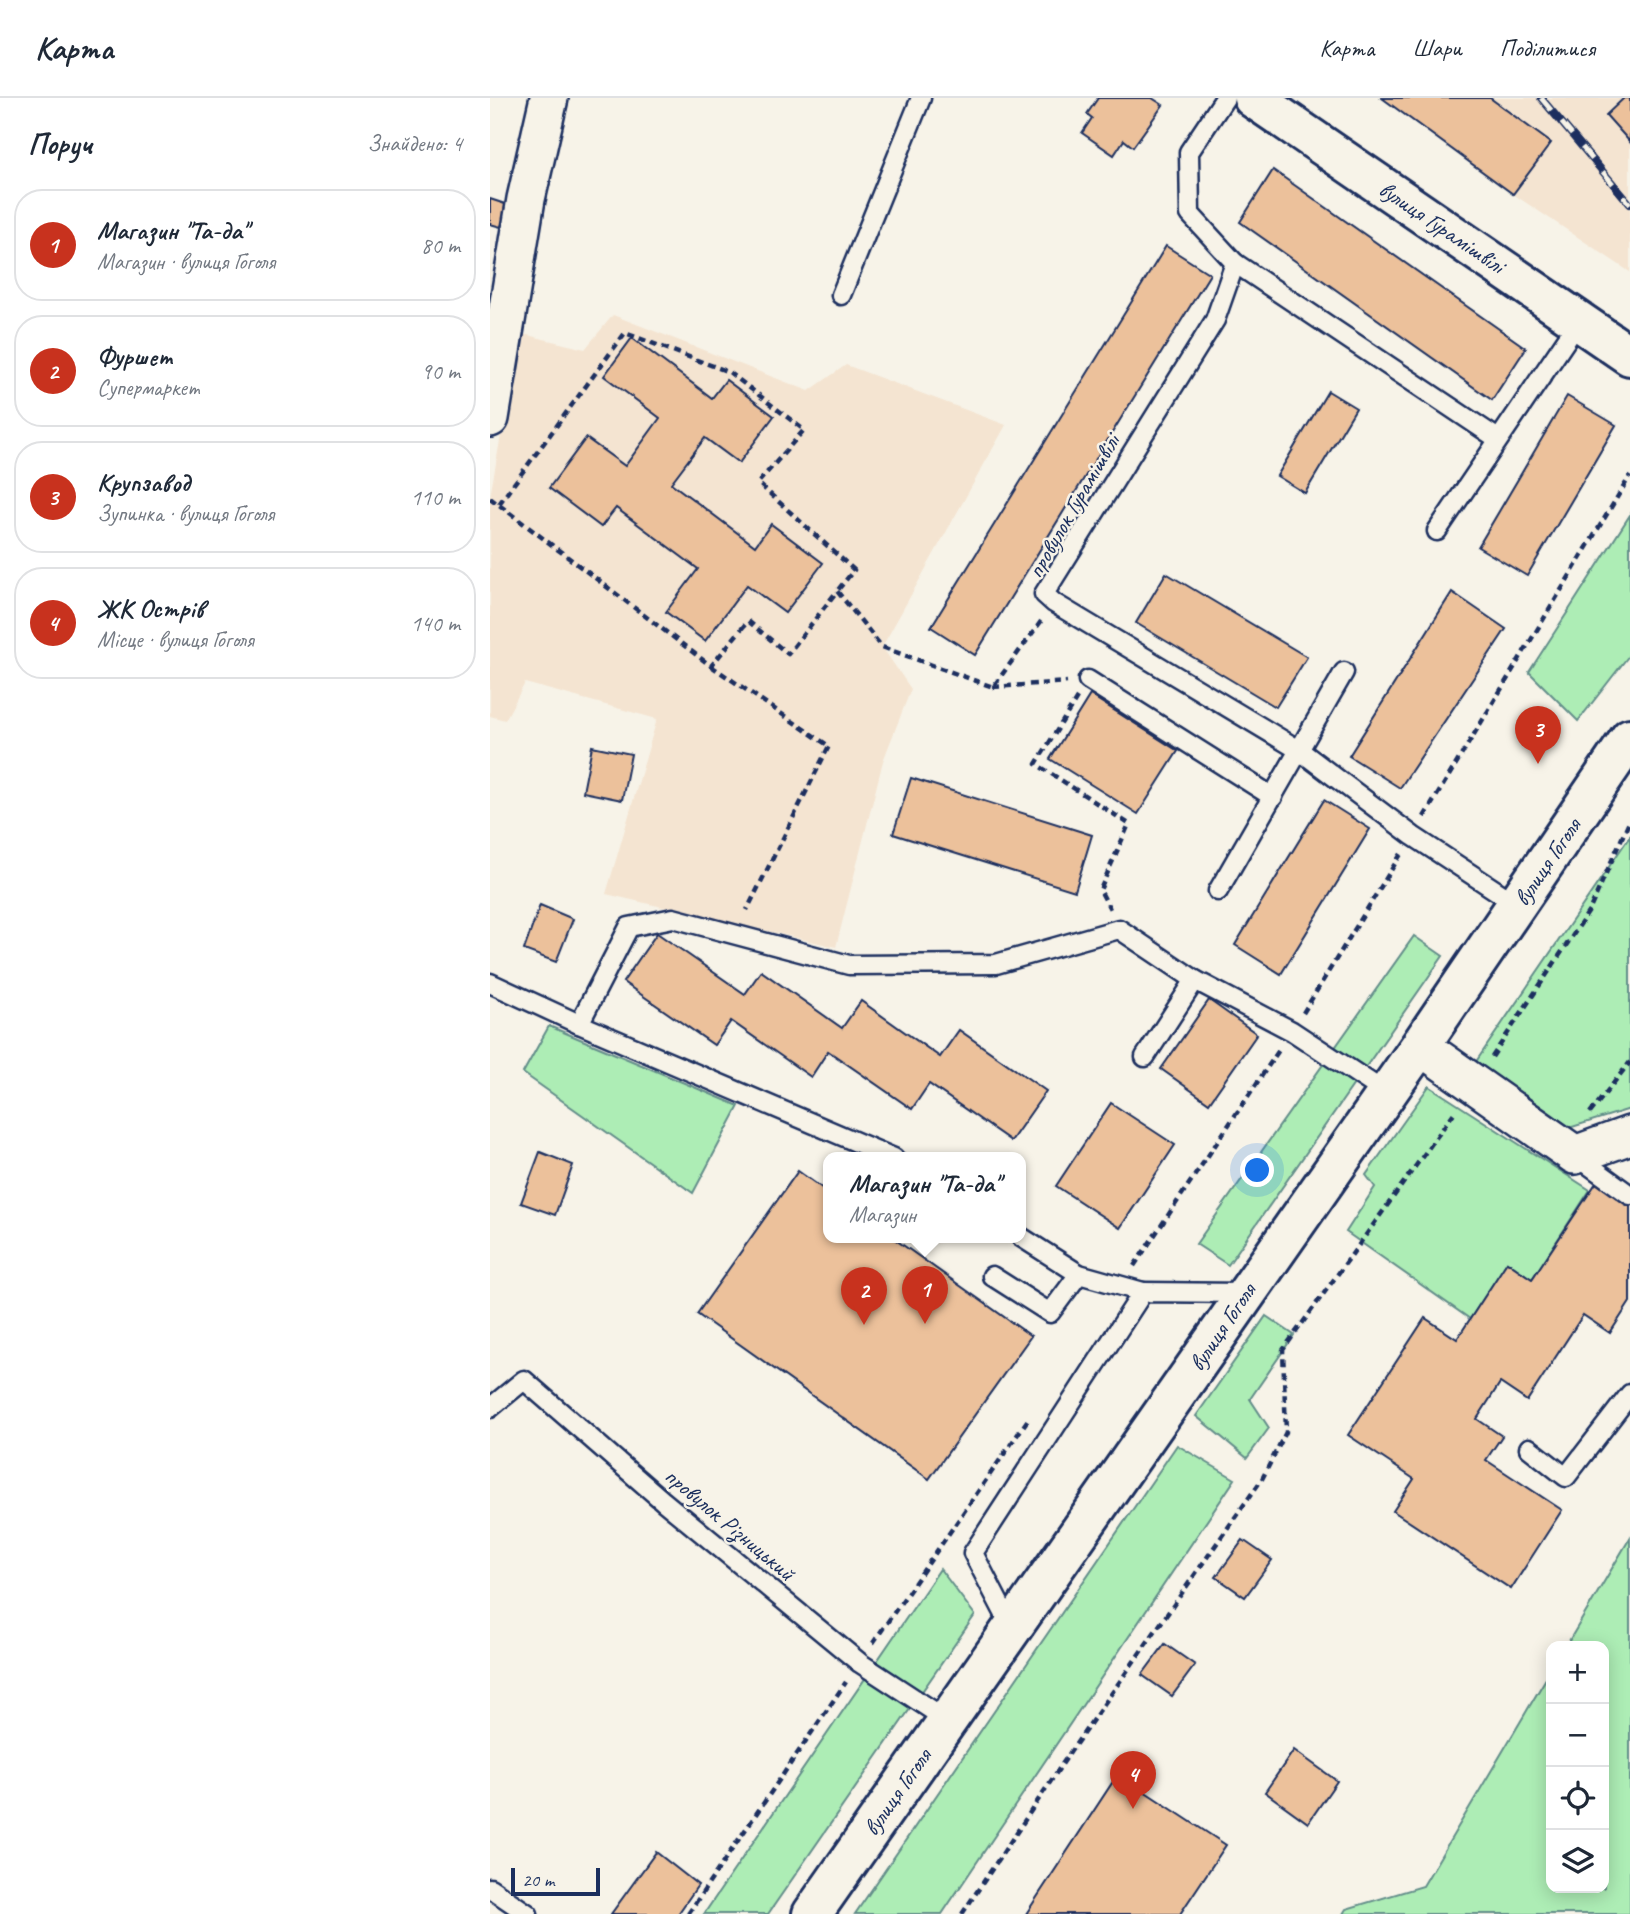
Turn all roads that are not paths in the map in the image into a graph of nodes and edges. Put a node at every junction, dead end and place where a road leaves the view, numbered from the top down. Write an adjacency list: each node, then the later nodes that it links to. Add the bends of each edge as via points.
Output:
1 (550, 98): 9 (street, via 526,199)
2 (921, 98): 6 (lane)
3 (1225, 98): 5 (lane, via 1189,152 1190,214)
4 (1253, 98): 7 (street, вулиця Гурамішвілі)
5 (1235, 263): 10 (lane); 15 (lane, провулок Гурамішвілі, via 1215,320 1044,594)
6 (841, 295)
7 (1579, 321): 8 (street, вулиця Гурамішвілі); 10 (lane)
8 (1630, 356)
9 (490, 418)
10 (1498, 439): 11 (lane)
11 (1437, 531)
12 (1344, 672): 15 (lane)
13 (1088, 680): 16 (lane)
14 (1630, 738): 18 (street, вулиця Гоголя)
15 (1299, 750): 16 (lane); 18 (lane, провулок Гурамішвілі, via 1413,836)
16 (1273, 797): 17 (lane)
17 (1218, 891)
18 (1518, 905): 22 (street, вулиця Гоголя)
19 (1195, 979): 21 (lane, via 1119,929 996,964 849,965 673,918 629,927); 23 (lane); 24 (lane, via 1292,1031)
20 (490, 983): 21 (lane)
21 (579, 1024): 26 (lane)
22 (1420, 1046): 24 (street, вулиця Гоголя); 27 (street)
23 (1145, 1057)
24 (1386, 1093): 33 (street, вулиця Гоголя)
25 (1630, 1135): 27 (street)
26 (880, 1152)
27 (1575, 1155): 28 (lane)
28 (1630, 1195)
29 (1026, 1240): 30 (lane)
30 (1079, 1274): 31 (lane, via 1050,1313); 32 (lane)
31 (992, 1276)
32 (1143, 1292): 33 (lane); 37 (lane, via 973,1553)
33 (1245, 1293): 37 (street, вулиця Гоголя)
34 (1630, 1394): 36 (lane, via 1566,1477)
35 (490, 1408): 38 (lane, провулок Різницький, via 524,1380 860,1663)
36 (1529, 1448)
37 (1013, 1630): 38 (street, вулиця Гоголя)
38 (947, 1720): 41 (street, вулиця Гоголя)
39 (490, 1888): 40 (lane)
40 (528, 1914)
41 (812, 1914)

